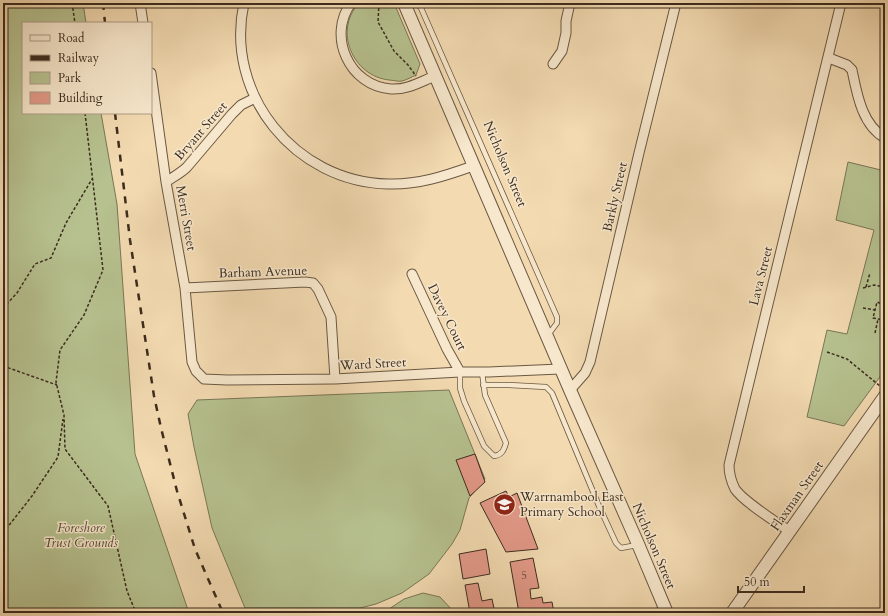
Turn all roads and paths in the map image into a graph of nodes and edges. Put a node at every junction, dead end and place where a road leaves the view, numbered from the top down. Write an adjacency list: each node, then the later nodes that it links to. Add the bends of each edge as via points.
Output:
1 (72, 3): 11 (path)
2 (140, 3): 12 (street)
3 (244, 3): 18 (street, via 240,31 241,49 246,74)
4 (351, 3): 17 (street, via 344,17 341,37 343,50 351,66 362,78 385,88 400,89)
5 (379, 3): 17 (path, via 378,22 394,51 416,75)
6 (404, 3): 15 (street, Nicholson Street)
7 (416, 3): 39 (lane, Nicholson Street, via 421,8 443,57 556,317 557,323)
8 (570, 3): 14 (street, via 562,51)
9 (676, 3): 49 (street, Barkly Street, via 590,362 585,373)
10 (841, 3): 13 (street, Lava Street)
11 (75, 22)
12 (143, 22)
13 (829, 58): 20 (street, via 847,65 852,70 866,118 874,130); 52 (street, Lava Street, via 729,465 730,478 736,490)
14 (553, 64)
15 (435, 76): 17 (street); 21 (street, Nicholson Street)
16 (152, 81): 23 (street, Merri Street)
17 (418, 83)
18 (255, 98): 21 (street, via 270,123 294,148 320,166 348,177 404,184 439,177); 23 (street, Bryant Street, via 241,105 187,167)
19 (85, 114): 22 (path)
20 (885, 138)
21 (473, 166): 39 (street, Nicholson Street)
22 (92, 179): 33 (path, via 66,223 51,258 35,264 17,293); 47 (path, via 102,270 84,315 60,350)
23 (166, 182): 28 (street, Merri Street)
24 (870, 272): 26 (path)
25 (412, 274): 44 (street, Davey Court)
26 (866, 287): 27 (path); 29 (path)
27 (885, 287)
28 (185, 288): 42 (street, Merri Street); 46 (street, Barham Avenue, via 313,283 331,317)
29 (863, 288)
30 (885, 292): 31 (path)
31 (882, 304): 32 (path); 35 (path, via 877,302)
32 (885, 305)
33 (3, 308)
34 (864, 308): 35 (path)
35 (875, 310): 37 (path, via 873,318)
36 (885, 313): 37 (path, via 883,320)
37 (878, 319): 38 (path)
38 (875, 333)
39 (547, 337): 43 (street, Nicholson Street)
40 (827, 352): 50 (path, via 847,359)
41 (3, 366): 47 (path)
42 (194, 367): 46 (street, Ward Street, via 204,380)
43 (560, 369): 45 (street, Ward Street); 49 (street, Nicholson Street)
44 (460, 372): 45 (street, Ward Street); 46 (street, Ward Street); 48 (lane, via 460,388 464,401 484,446 494,456 499,455 506,443 484,395)
45 (482, 372): 48 (lane)
46 (334, 379)
47 (57, 385): 51 (path)
48 (483, 386): 54 (lane, via 546,387 552,393 616,543 621,548)
49 (570, 390): 54 (street, Nicholson Street)
50 (883, 391): 52 (street, Flaxman Street)
51 (64, 415): 53 (path, via 58,457); 56 (path, via 66,449 108,506 127,591)
52 (789, 531): 58 (street, Flaxman Street)
53 (3, 533)
54 (638, 544): 55 (street, Nicholson Street)
55 (666, 610): 57 (lane)
56 (136, 613)
57 (651, 613)
58 (732, 613)

